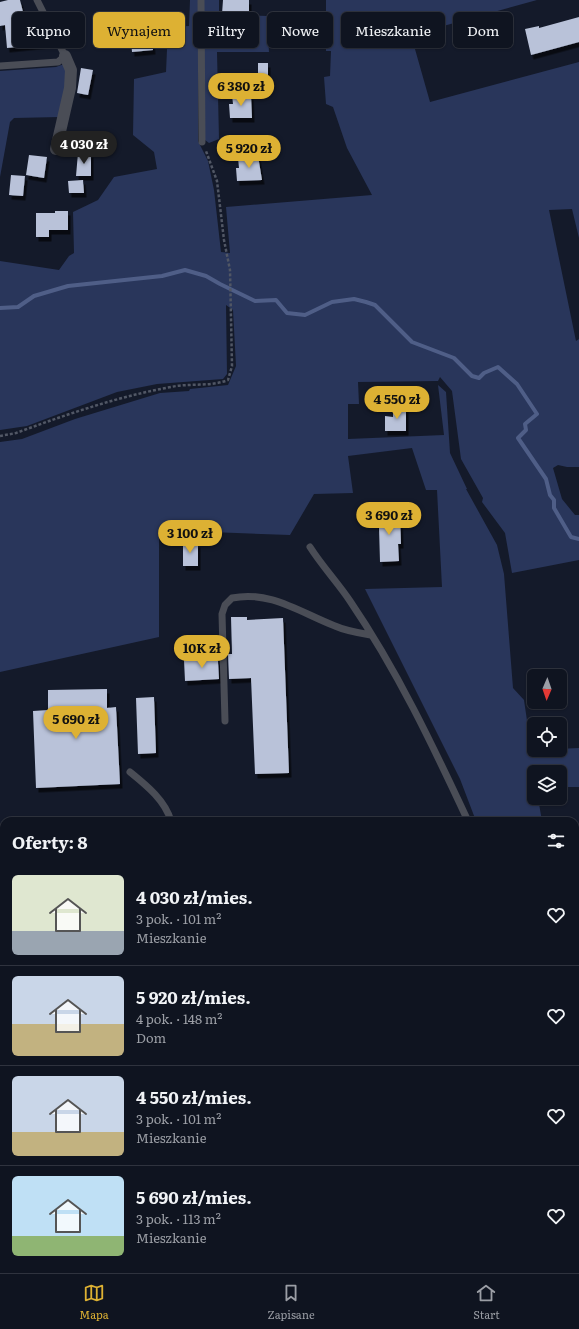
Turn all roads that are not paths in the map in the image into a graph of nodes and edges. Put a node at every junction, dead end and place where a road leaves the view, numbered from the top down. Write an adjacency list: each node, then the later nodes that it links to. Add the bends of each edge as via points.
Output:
1 (37, 0): 3 (lane)
2 (201, 0): 5 (lane)
3 (65, 56): 4 (lane, via 58,62); 6 (street, via 71,70 70,88)
4 (0, 66)
5 (202, 142)
6 (56, 149)
7 (310, 547): 8 (lane, via 350,601)
8 (371, 635): 9 (lane, via 336,627 276,600 258,597 232,598 225,605 222,614); 12 (lane, via 390,666)
9 (226, 721)
10 (130, 772): 11 (lane, via 150,789)
11 (171, 817)
12 (466, 817)

